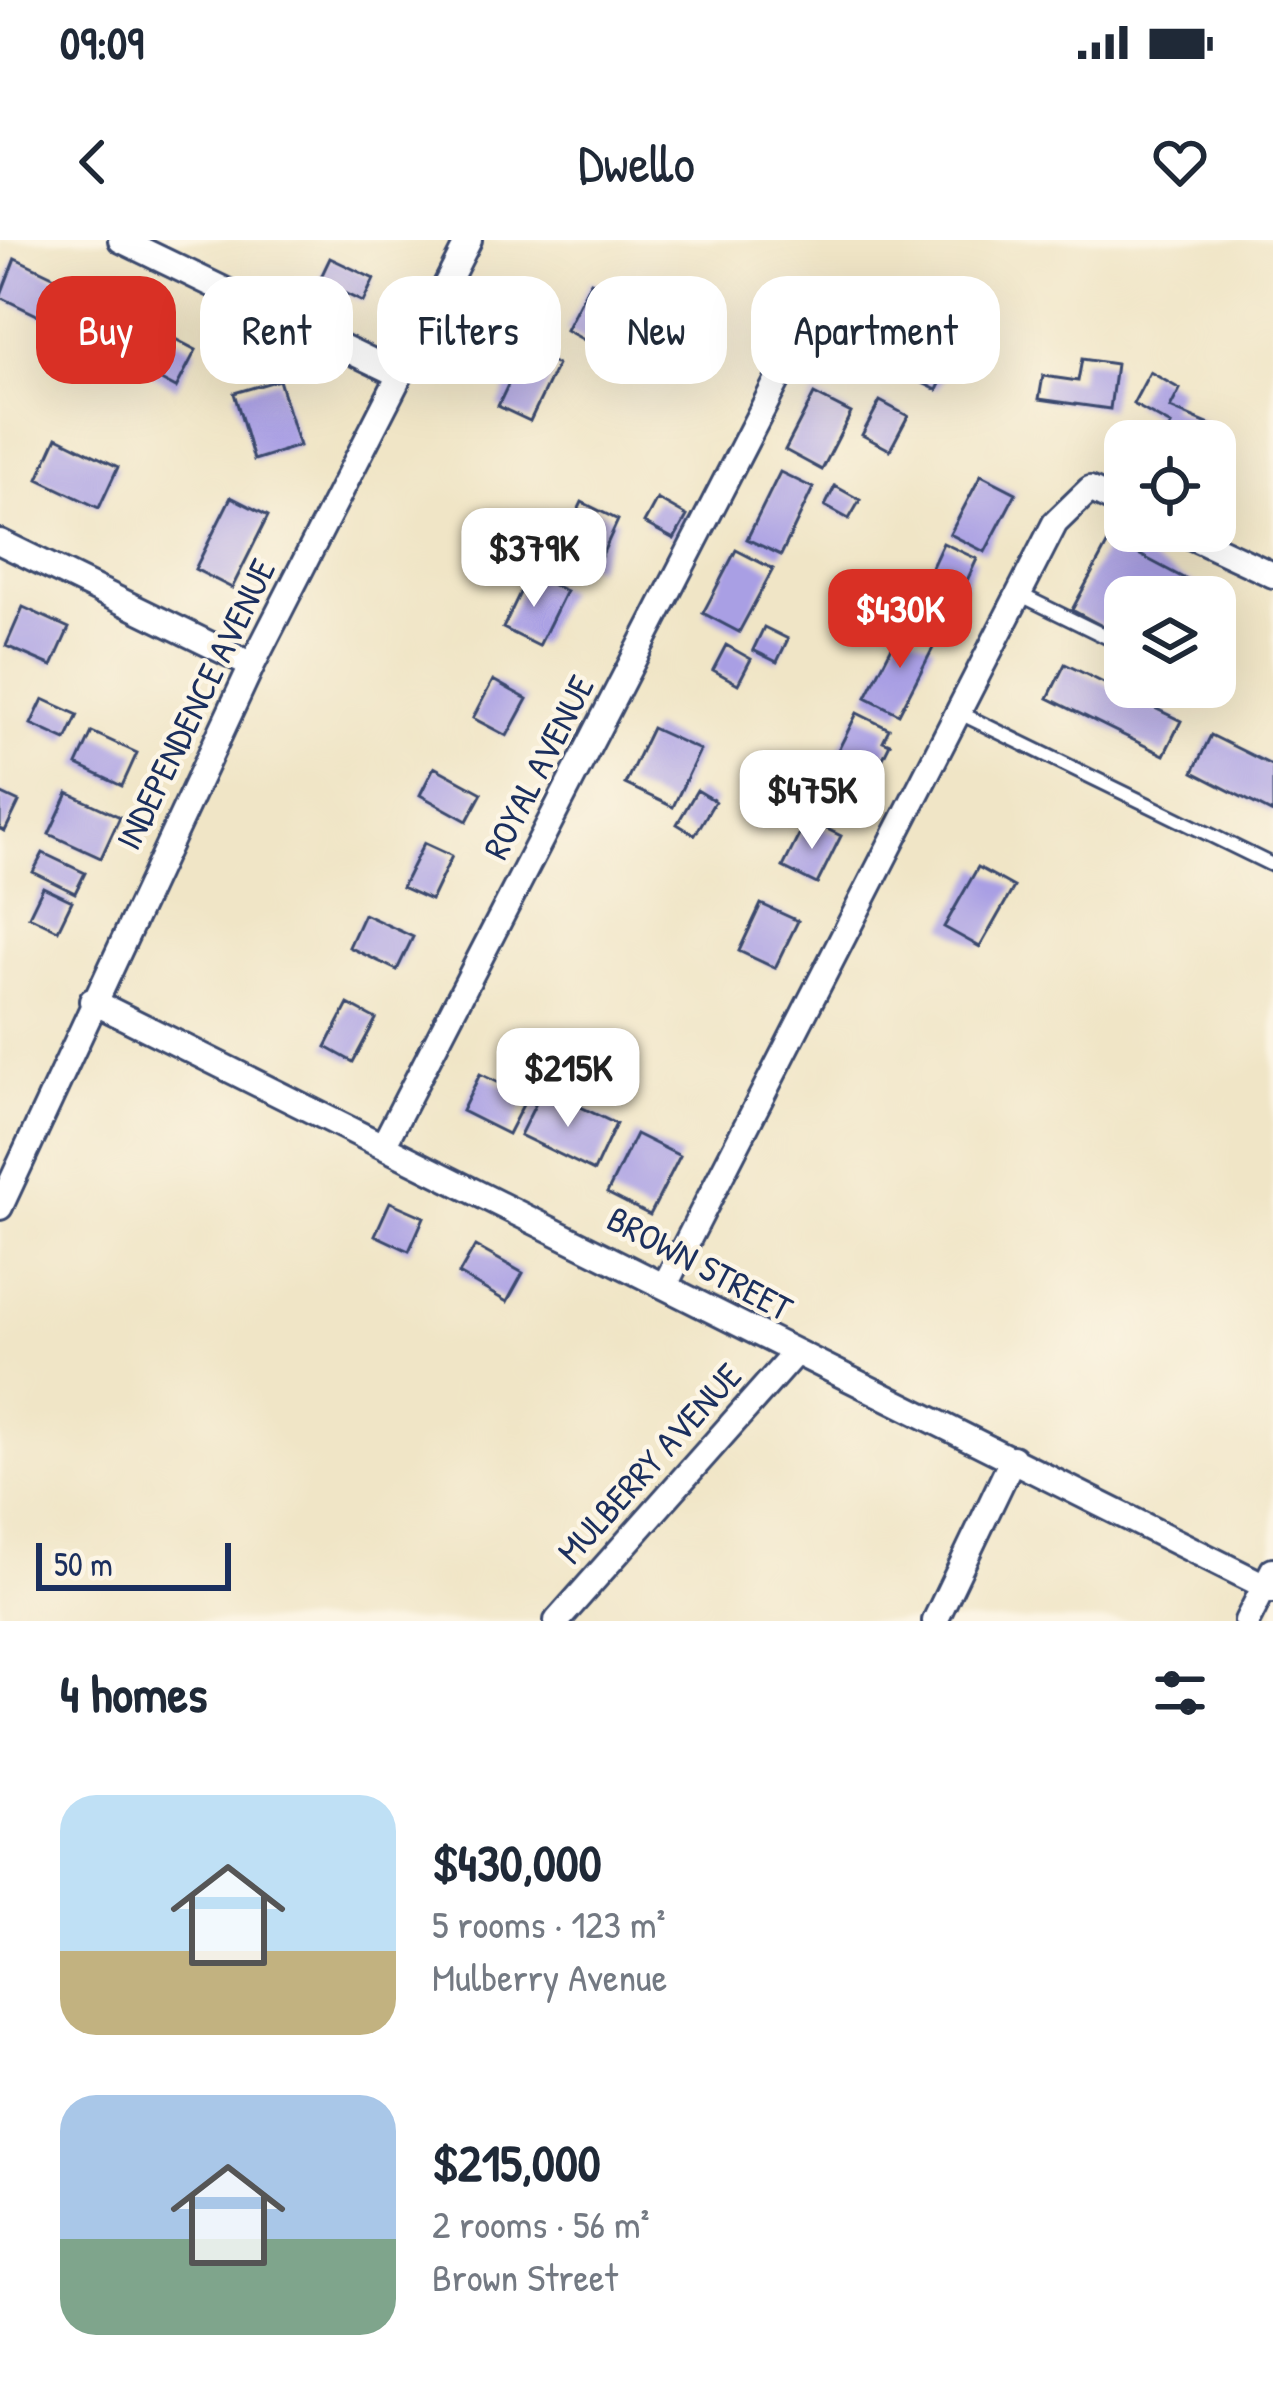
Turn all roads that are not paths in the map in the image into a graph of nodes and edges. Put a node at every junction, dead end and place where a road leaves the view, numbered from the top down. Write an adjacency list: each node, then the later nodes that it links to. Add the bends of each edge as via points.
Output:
1 (122, 240): 4 (street)
2 (469, 240): 3 (street, INDEPENDENCE AVENUE)
3 (451, 276)
4 (377, 364)
5 (395, 384): 13 (street, INDEPENDENCE AVENUE)
6 (775, 384): 17 (street, ROYAL AVENUE)
7 (1104, 496): 11 (street, via 1090,489 1055,523)
8 (0, 542): 13 (street)
9 (1224, 552): 10 (street)
10 (1273, 575)
11 (1019, 594): 12 (lane); 14 (street)
12 (1104, 636)
13 (252, 665): 16 (street, INDEPENDENCE AVENUE)
14 (958, 712): 15 (lane); 19 (street)
15 (1270, 864)
16 (92, 1001): 17 (street, BROWN STREET); 18 (street, INDEPENDENCE AVENUE)
17 (384, 1144): 19 (street, BROWN STREET)
18 (0, 1207)
19 (666, 1283): 20 (street, BROWN STREET)
20 (795, 1353): 21 (street, BROWN STREET); 23 (street, MULBERRY AVENUE)
21 (1013, 1458): 22 (street, BROWN STREET); 24 (street)
22 (1270, 1582): 25 (street)
23 (557, 1621)
24 (935, 1621)
25 (1247, 1621)

